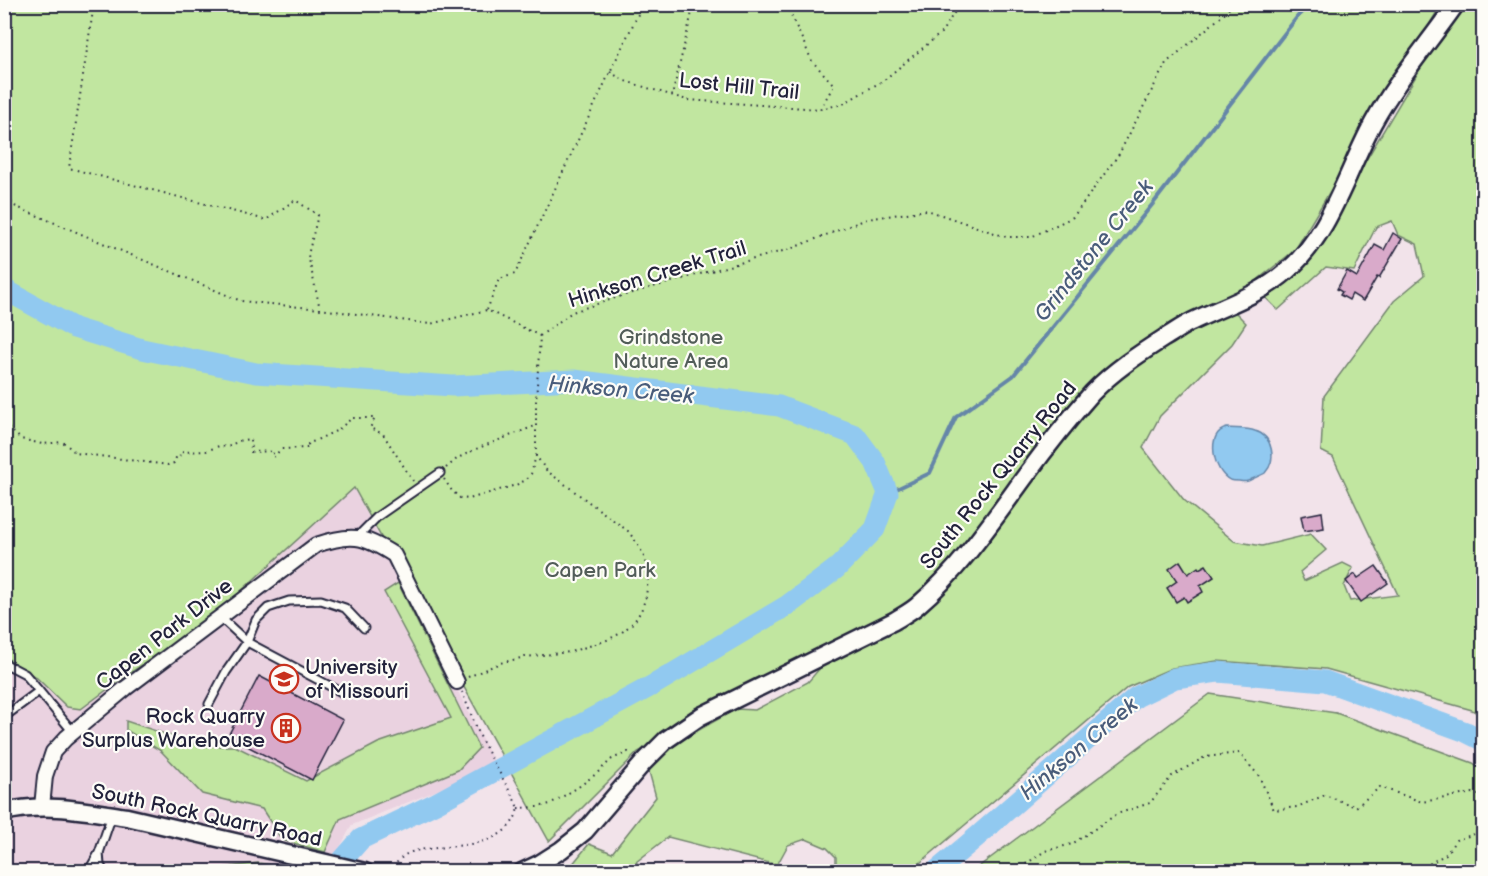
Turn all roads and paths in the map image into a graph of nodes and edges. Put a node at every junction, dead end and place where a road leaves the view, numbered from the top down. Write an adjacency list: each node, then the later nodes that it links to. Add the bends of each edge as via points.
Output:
1 (94, 4): 16 (path, via 69,168 266,220 295,200 318,215 308,255)
2 (335, 4): 3 (path)
3 (349, 4)
4 (545, 4): 5 (path)
5 (550, 4)
6 (643, 4): 12 (path)
7 (694, 4): 13 (path)
8 (786, 4): 14 (path, Lost Hill Trail, via 812,61 834,85)
9 (960, 4): 14 (path, via 941,33 884,80 843,104)
10 (1233, 4): 18 (path, Hinkson Creek Trail, via 1166,63 1119,154 1073,217 1031,237 1006,237 927,210 867,219 790,249 572,312)
11 (1456, 4): 35 (street, South Rock Quarry Road, via 1390,93 1320,232 1287,271 1265,287 1189,323 1140,353 1097,388 1059,430 968,552 916,608 701,716 666,740)
12 (610, 72): 14 (path, Lost Hill Trail, via 625,81 687,100); 17 (path, via 515,274 499,279)
13 (673, 92)
14 (820, 109)
15 (4, 173): 16 (path, via 12,205 23,210 241,301)
16 (320, 309): 17 (path, via 430,324)
17 (487, 310): 18 (path)
18 (540, 336): 20 (path)
19 (4, 424): 23 (path, via 21,439 42,444 63,442 76,453 168,465 183,452 228,447 250,439 251,452 273,451 273,458 281,449 309,448 308,444 338,430 352,418 375,418 370,428 383,434)
20 (535, 426): 21 (path); 22 (path, via 476,449)
21 (536, 456): 22 (path, via 526,480 469,499 452,491); 29 (path, via 547,471 628,531 645,559 646,597 634,622 621,633 570,652 500,663)
22 (440, 473): 23 (lane)
23 (418, 489): 24 (lane, via 378,516)
24 (357, 537): 25 (street, Capen Park Drive, via 334,538 316,545); 29 (street, via 394,555)
25 (220, 617): 27 (lane); 34 (street, Capen Park Drive)
26 (364, 628): 27 (lane, via 345,608 321,600 289,601 268,608 256,620)
27 (247, 642): 31 (lane); 32 (lane)
28 (4, 663): 30 (lane, via 25,674)
29 (457, 682): 38 (path, via 473,723)
30 (39, 691): 33 (lane); 34 (lane)
31 (344, 693)
32 (209, 704)
33 (4, 717)
34 (73, 732): 37 (street, Capen Park Drive, via 53,752 45,776)
35 (644, 762): 38 (path, via 628,752 612,759 550,804); 47 (street, South Rock Quarry Road, via 585,831)
36 (1484, 797): 48 (path, via 1473,793 1422,802 1380,788 1356,807 1325,795 1297,807 1274,810 1259,776 1239,753 1204,757 1172,776 1150,803 1117,814 1072,844 1045,852)
37 (42, 807): 39 (street, South Rock Quarry Road); 40 (street, South Rock Quarry Road)
38 (518, 808): 46 (path, via 514,820 491,839 408,853)
39 (4, 812)
40 (112, 815): 42 (lane); 45 (street, South Rock Quarry Road)
41 (1484, 831): 49 (path, via 1456,840 1446,854 1429,864)
42 (99, 853): 43 (lane); 44 (lane)
43 (88, 872)
44 (104, 872)
45 (365, 872)
46 (389, 872)
47 (522, 872)
48 (1017, 872)
49 (1383, 872)

